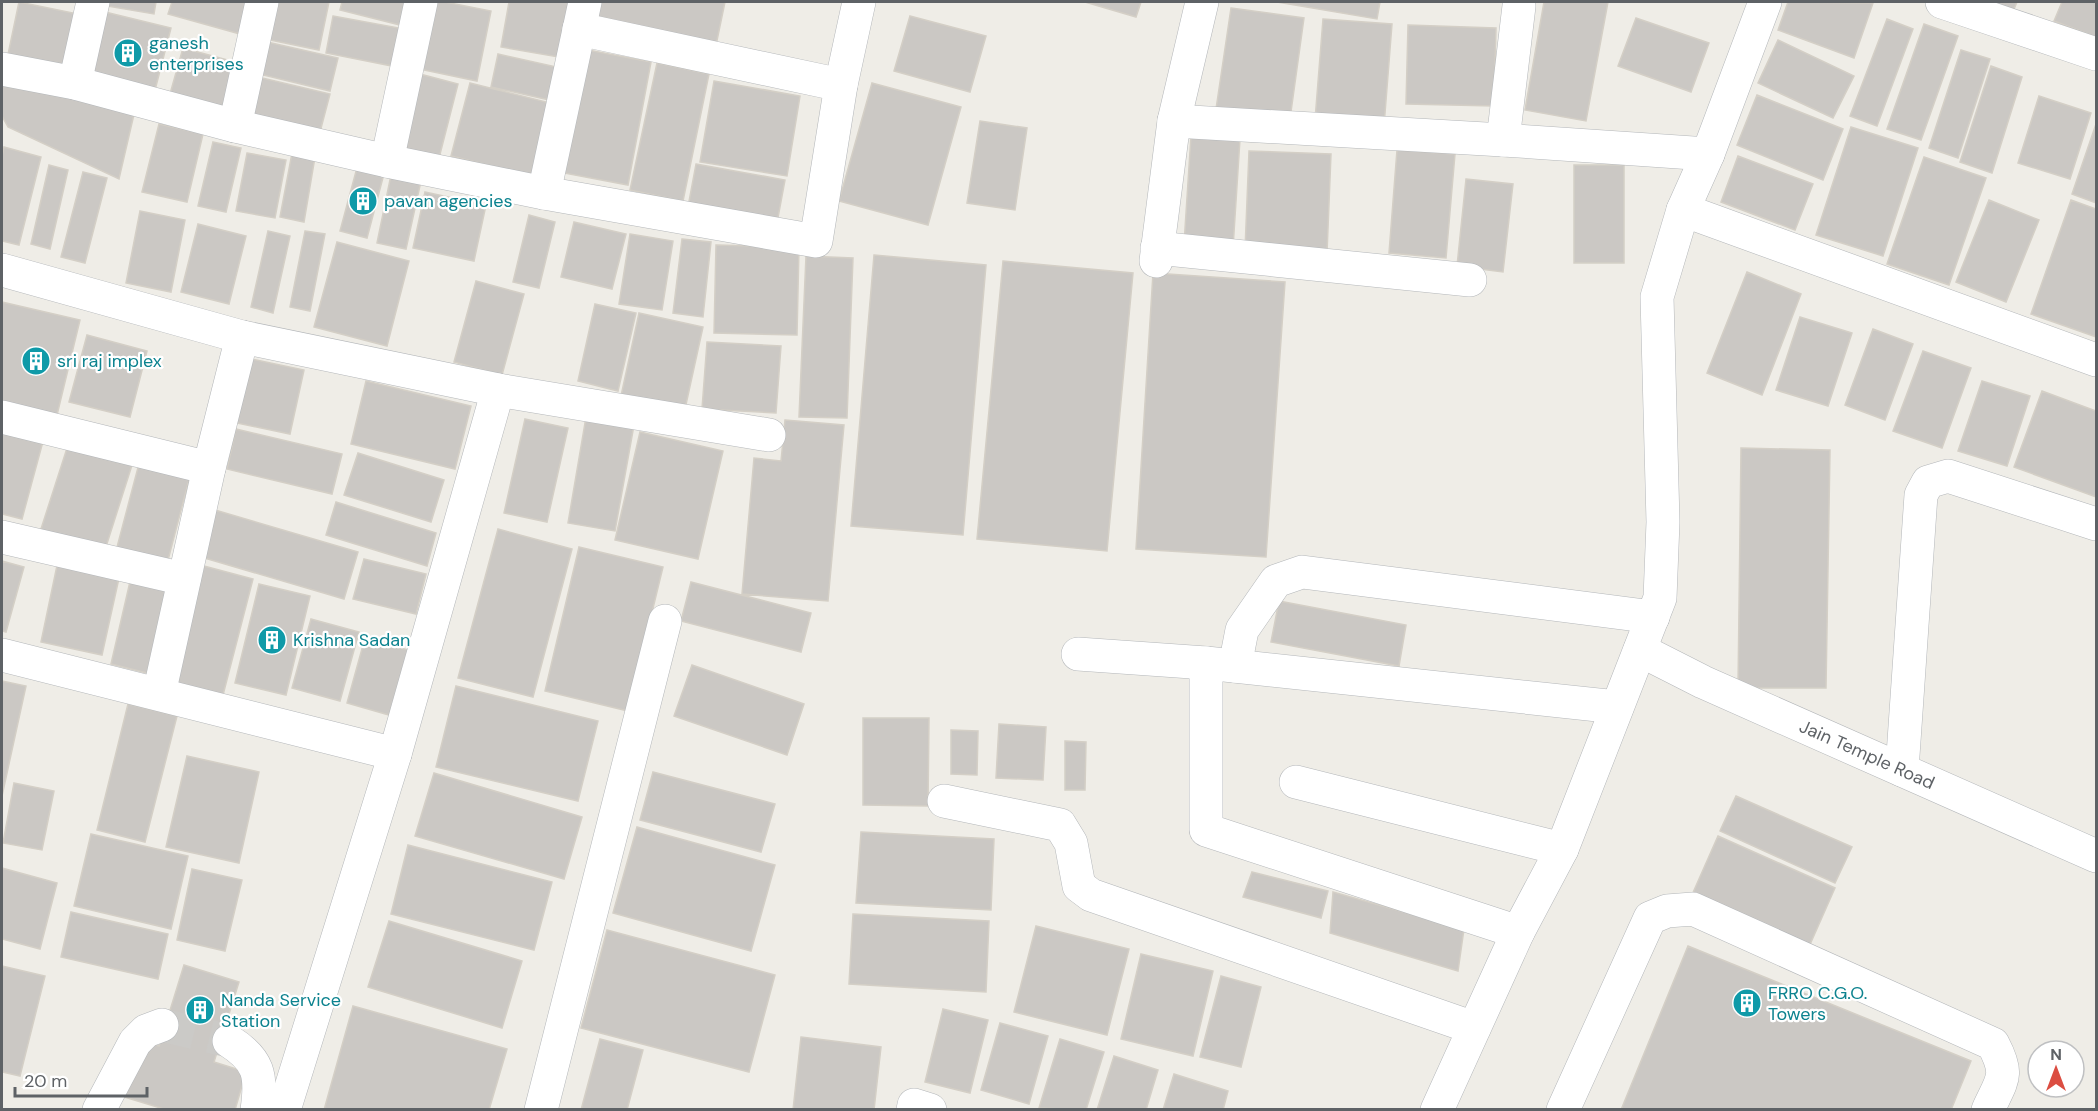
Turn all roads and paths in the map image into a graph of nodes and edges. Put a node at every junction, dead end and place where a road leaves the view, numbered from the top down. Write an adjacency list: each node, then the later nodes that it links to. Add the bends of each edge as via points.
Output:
1 (93, 2): 12 (street)
2 (262, 2): 15 (street)
3 (421, 2): 18 (street)
4 (859, 2): 13 (street)
5 (1202, 2): 14 (street)
6 (1765, 2): 17 (street)
7 (1942, 2): 10 (street)
8 (1519, 6): 16 (street)
9 (582, 15): 13 (street); 19 (street)
10 (2097, 54)
11 (2, 69): 12 (street)
12 (75, 83): 15 (street)
13 (841, 86): 19 (street, via 816,241)
14 (1174, 121): 16 (street); 22 (street, via 1157,255)
15 (235, 126): 18 (street)
16 (1503, 140): 17 (street)
17 (1708, 154): 20 (street)
18 (387, 161): 19 (street)
19 (544, 193)
20 (1683, 210): 24 (street); 32 (street, via 1658,297 1663,522 1660,598)
21 (2, 270): 23 (street)
22 (1470, 280)
23 (242, 337): 25 (street); 28 (street)
24 (2097, 360)
25 (498, 390): 27 (street); 40 (street)
26 (2, 417): 28 (street)
27 (769, 435)
28 (209, 468): 31 (street)
29 (2097, 524): 41 (street, via 1948,476 1928,482 1921,495)
30 (2, 537): 31 (street)
31 (184, 579): 38 (street)
32 (1653, 617): 34 (street); 37 (street, via 1302,572 1276,581)
33 (665, 621): 53 (street)
34 (1640, 650): 39 (street); 41 (street, Jain Temple Road)
35 (1078, 654): 37 (street)
36 (2, 655): 38 (street)
37 (1220, 665): 39 (street); 46 (street, via 1206,830)
38 (159, 694): 40 (street)
39 (1617, 708): 44 (street)
40 (395, 754): 52 (street)
41 (1902, 770): 45 (street, Jain Temple Road)
42 (1296, 782): 44 (street)
43 (944, 801): 48 (street, via 1060,825 1071,843 1079,886 1090,895)
44 (1562, 849): 46 (street)
45 (2097, 856)
46 (1518, 932): 48 (street)
47 (162, 1025): 50 (street, via 146,1031 135,1042)
48 (1474, 1028): 56 (street)
49 (229, 1041): 51 (street, via 244,1050 256,1065 260,1079)
50 (99, 1110)
51 (257, 1110)
52 (284, 1110)
53 (541, 1110)
54 (913, 1110): 55 (street, via 914,1105)
55 (930, 1110)
56 (1437, 1110)
57 (1563, 1110): 58 (street, via 1650,918 1667,911 1693,909 1993,1044 2004,1073)
58 (1988, 1110)

